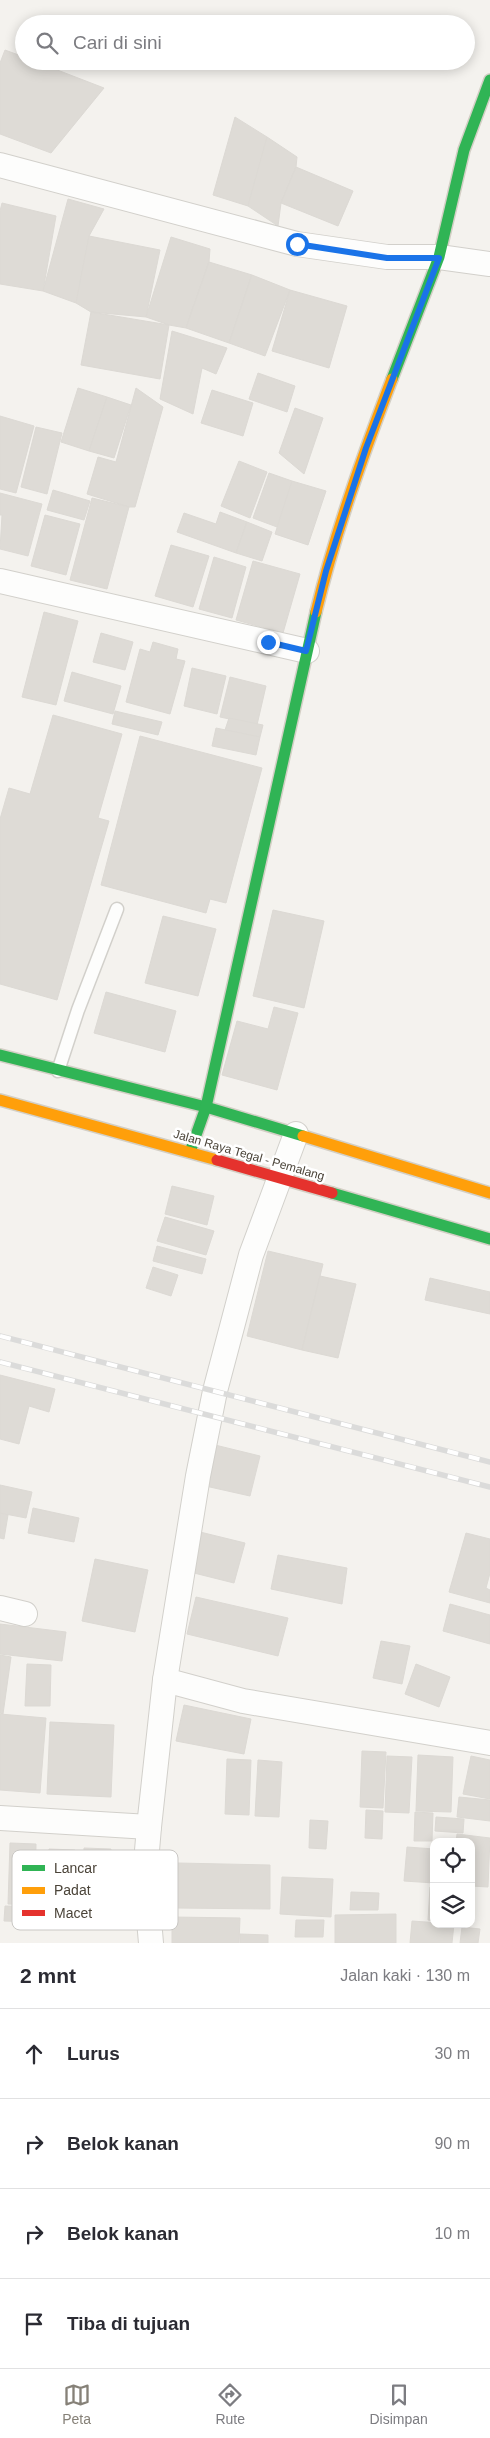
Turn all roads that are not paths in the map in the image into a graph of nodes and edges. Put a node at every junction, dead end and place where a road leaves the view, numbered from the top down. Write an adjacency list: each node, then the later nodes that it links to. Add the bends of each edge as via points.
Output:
1 (490, 80): 3 (main road, via 464,150)
2 (0, 165): 3 (street, via 297,244 387,258)
3 (439, 258): 4 (street); 6 (main road, via 366,448 326,571)
4 (490, 264)
5 (0, 581): 6 (street)
6 (306, 651): 11 (main road)
7 (117, 909): 9 (lane)
8 (0, 1055): 9 (main road)
9 (58, 1071): 11 (main road)
10 (0, 1100): 13 (main road, Jalan Raya Tegal - Pemalang)
11 (206, 1107): 12 (main road); 13 (main road)
12 (296, 1134): 14 (street); 15 (main road)
13 (190, 1152): 14 (main road, Jalan Raya Tegal - Pemalang)
14 (280, 1178): 16 (main road, Jalan Raya Tegal - Pemalang); 19 (street, via 251,1255 215,1391)
15 (490, 1192)
16 (490, 1239)
17 (0, 1608): 18 (street)
18 (25, 1614)
19 (165, 1680): 20 (street, via 243,1701); 22 (street)
20 (490, 1743)
21 (0, 1818): 22 (street)
22 (149, 1827): 23 (street)
23 (147, 1850)
24 (150, 1930): 25 (street)
25 (151, 1943)

